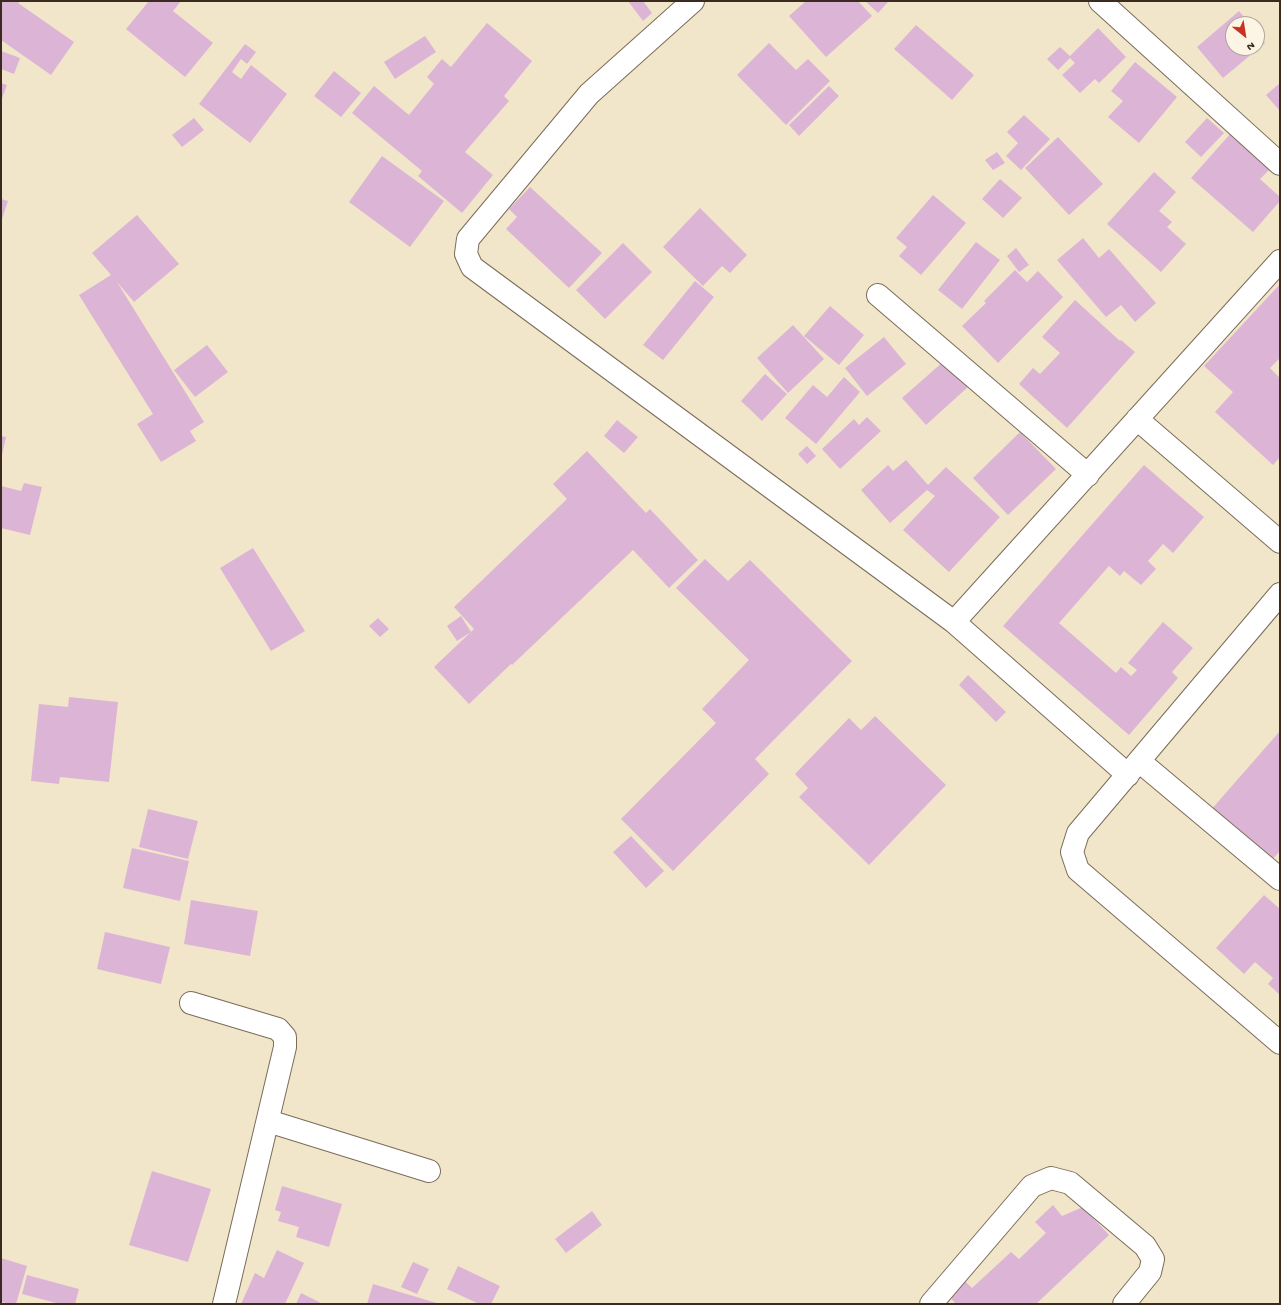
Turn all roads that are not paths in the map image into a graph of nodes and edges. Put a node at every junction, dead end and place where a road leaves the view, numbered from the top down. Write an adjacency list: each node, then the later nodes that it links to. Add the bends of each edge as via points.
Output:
1 (693, 1): 10 (street, via 590,94 468,239 466,254 472,266)
2 (1100, 1): 3 (street)
3 (1280, 164)
4 (1280, 261): 6 (street)
5 (878, 295): 7 (street)
6 (1137, 419): 7 (street); 8 (street)
7 (1088, 475): 10 (street)
8 (1280, 542)
9 (1280, 594): 11 (street)
10 (954, 622): 11 (street)
11 (1134, 768): 12 (street); 14 (street, via 1078,833 1072,852 1078,870)
12 (1278, 873)
13 (191, 1003): 15 (street, via 278,1029 285,1037)
14 (1280, 1043)
15 (268, 1121): 16 (street); 17 (street)
16 (429, 1170)
17 (224, 1304)
18 (931, 1304): 19 (street, via 1032,1186 1051,1178 1070,1183 1145,1246 1153,1259 1150,1272)
19 (1124, 1304)

